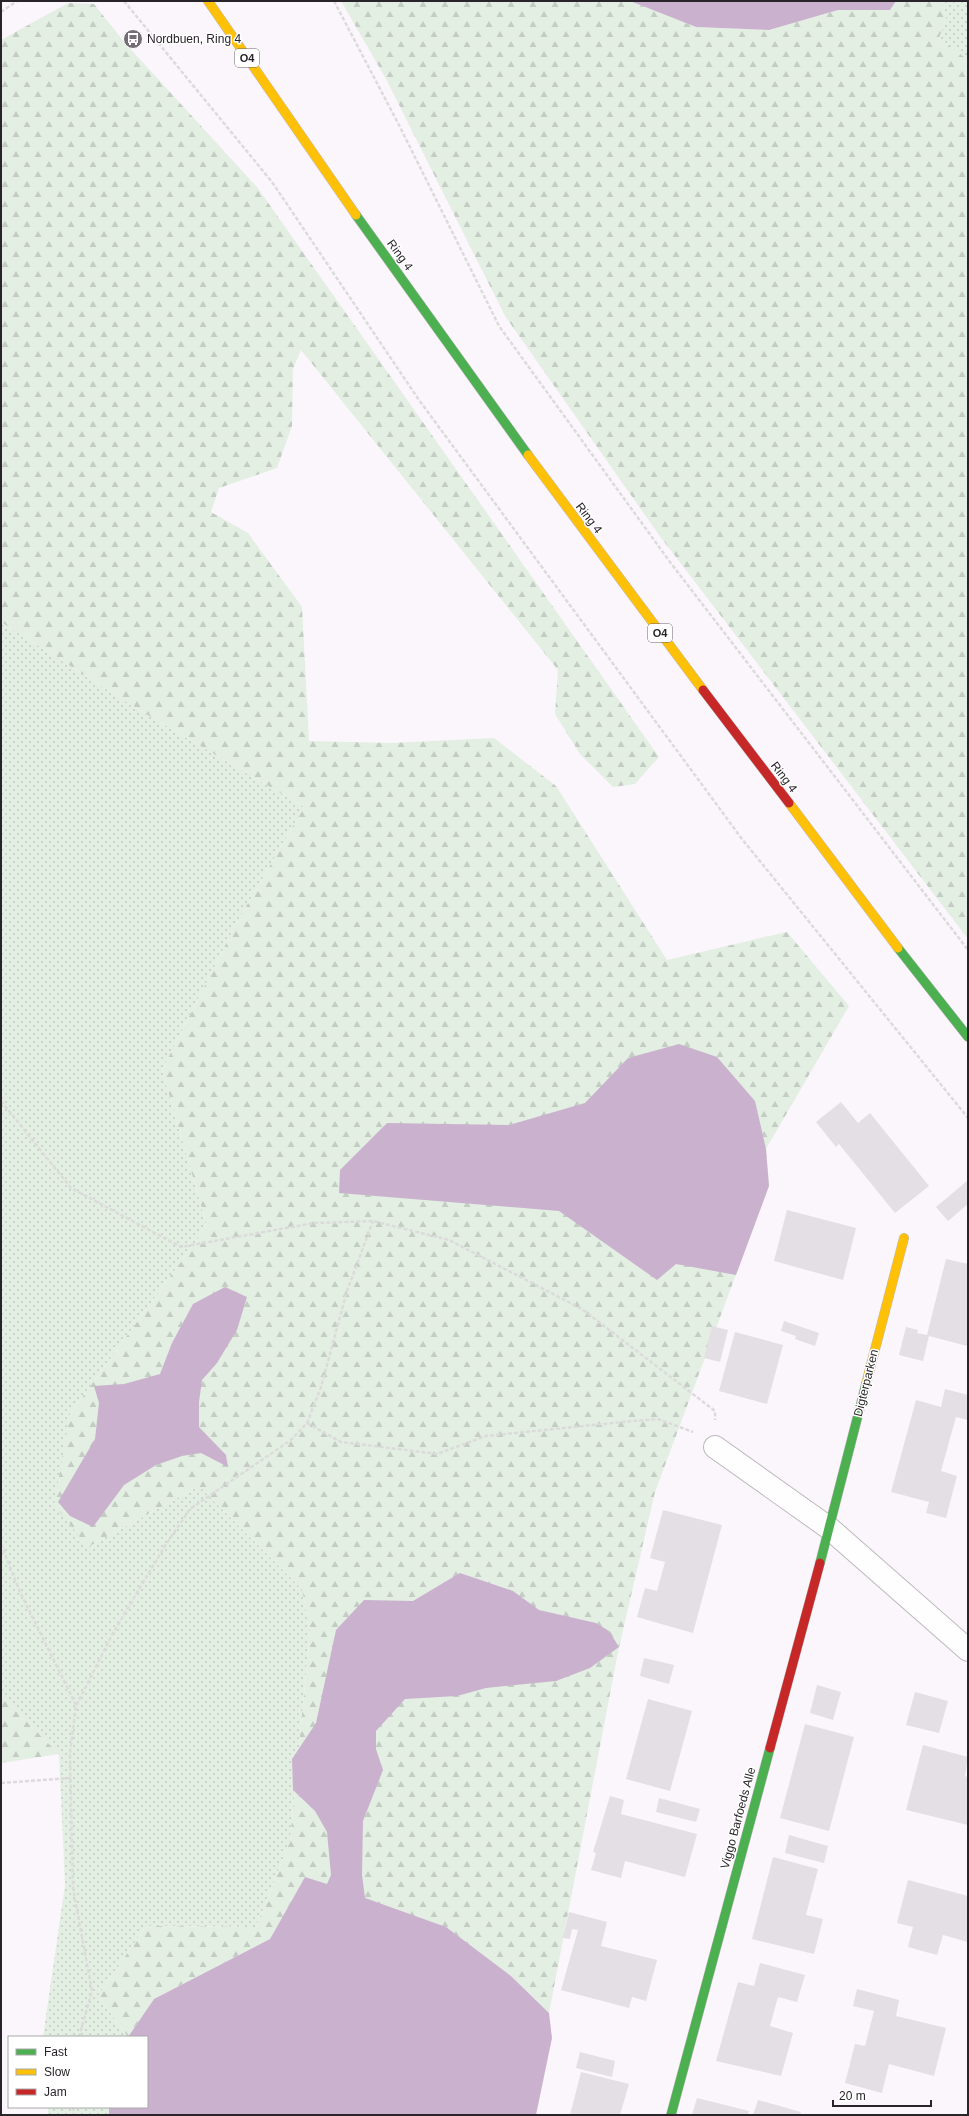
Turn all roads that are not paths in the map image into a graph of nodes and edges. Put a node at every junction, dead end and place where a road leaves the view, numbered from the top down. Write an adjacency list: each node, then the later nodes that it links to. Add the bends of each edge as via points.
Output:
1 (208, 1): 2 (main road, Ring 4 / O4, via 361,222 564,505)
2 (968, 1037)
3 (904, 1238): 5 (main road, Digterparken)
4 (714, 1447): 5 (street)
5 (829, 1528): 6 (street); 7 (main road, Viggo Barfoeds Alle)
6 (968, 1650)
7 (671, 2115)

